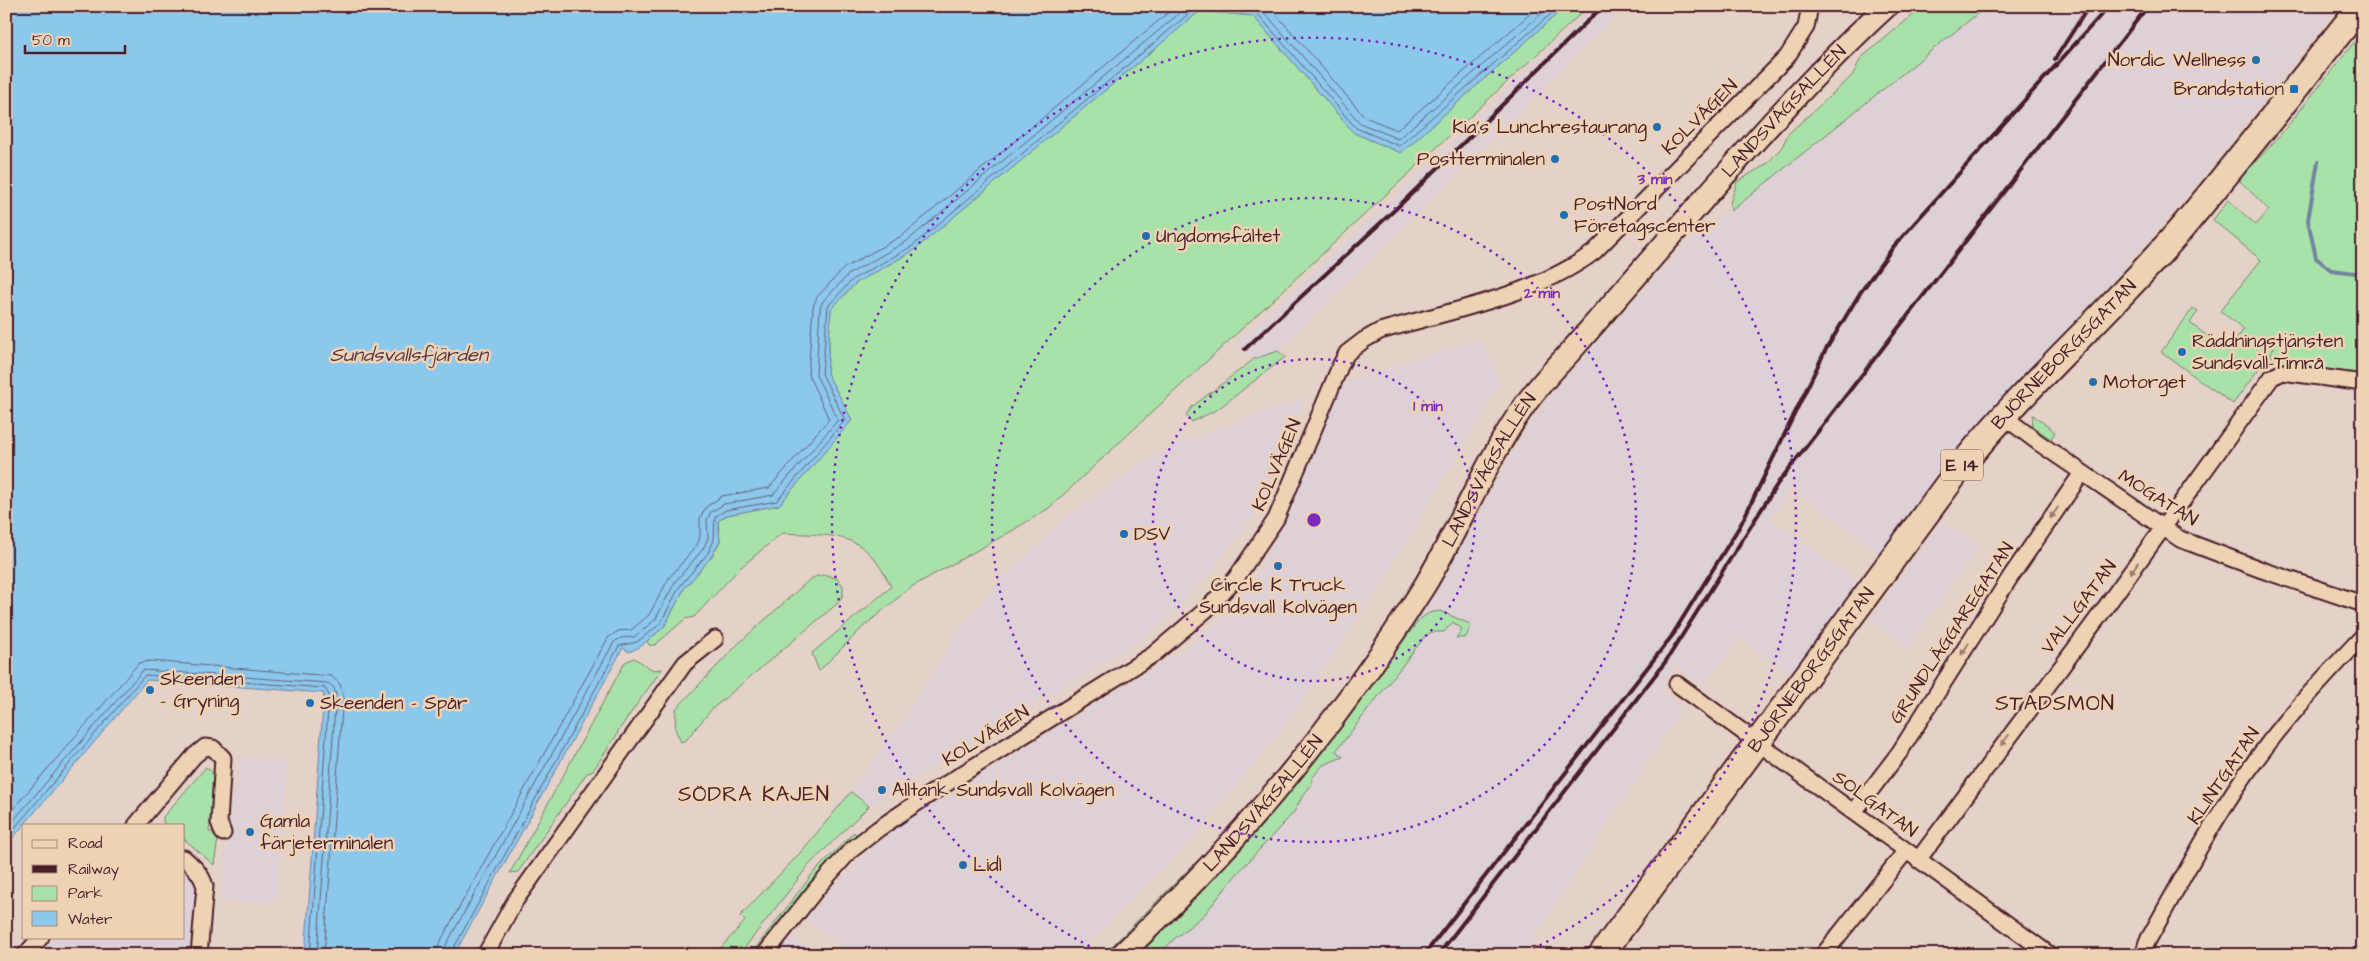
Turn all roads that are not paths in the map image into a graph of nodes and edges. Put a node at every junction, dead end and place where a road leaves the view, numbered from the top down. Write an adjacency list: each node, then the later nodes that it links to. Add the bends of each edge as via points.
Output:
1 (1810, 6): 22 (street, KOLVÄGEN, via 1806,27 1788,57 1588,256 1554,276 1515,292 1380,331 1347,353 1276,519 1236,578 1208,610 1138,665 878,829 850,851)
2 (1887, 6): 23 (main road, LANDSVÄGSALLÉN, via 1778,116 1537,390 1498,448 1426,582 1363,677 1301,760 1253,817)
3 (2361, 6): 5 (highway, BJÖRNEBORGSGATAN / E 14, via 2175,236)
4 (2363, 383): 7 (street, VALLGATAN, via 2282,372 2272,377)
5 (2003, 416): 6 (street, MOGATAN); 12 (highway, BJÖRNEBORGSGATAN / E 14, via 1962,465)
6 (2082, 473): 7 (street, MOGATAN); 13 (street, GRUNDLÄGGAREGATAN, one-way to 13, via 1899,753)
7 (2162, 528): 8 (street, MOGATAN, via 2180,539); 16 (street, VALLGATAN, one-way to 16)
8 (2363, 604)
9 (2363, 636): 27 (street, KLINTGATAN, via 2292,713 2243,778 2147,942)
10 (715, 639): 21 (street, via 685,663 515,901)
11 (1677, 684): 12 (street, SOLGATAN)
12 (1758, 742): 13 (street, SOLGATAN); 24 (highway, BJÖRNEBORGSGATAN / E 14)
13 (1854, 812): 16 (street, SOLGATAN)
14 (139, 824): 15 (street, via 189,761 205,746 213,748 223,758 219,822)
15 (223, 832)
16 (1912, 856): 25 (street, VALLGATAN); 26 (street, SOLGATAN)
17 (185, 859): 20 (street, via 202,876 205,886)
18 (40, 938): 19 (street)
19 (25, 955)
20 (199, 955)
21 (485, 955)
22 (764, 955)
23 (1121, 955)
24 (1601, 955)
25 (1823, 955)
26 (2050, 955)
27 (2143, 955)

